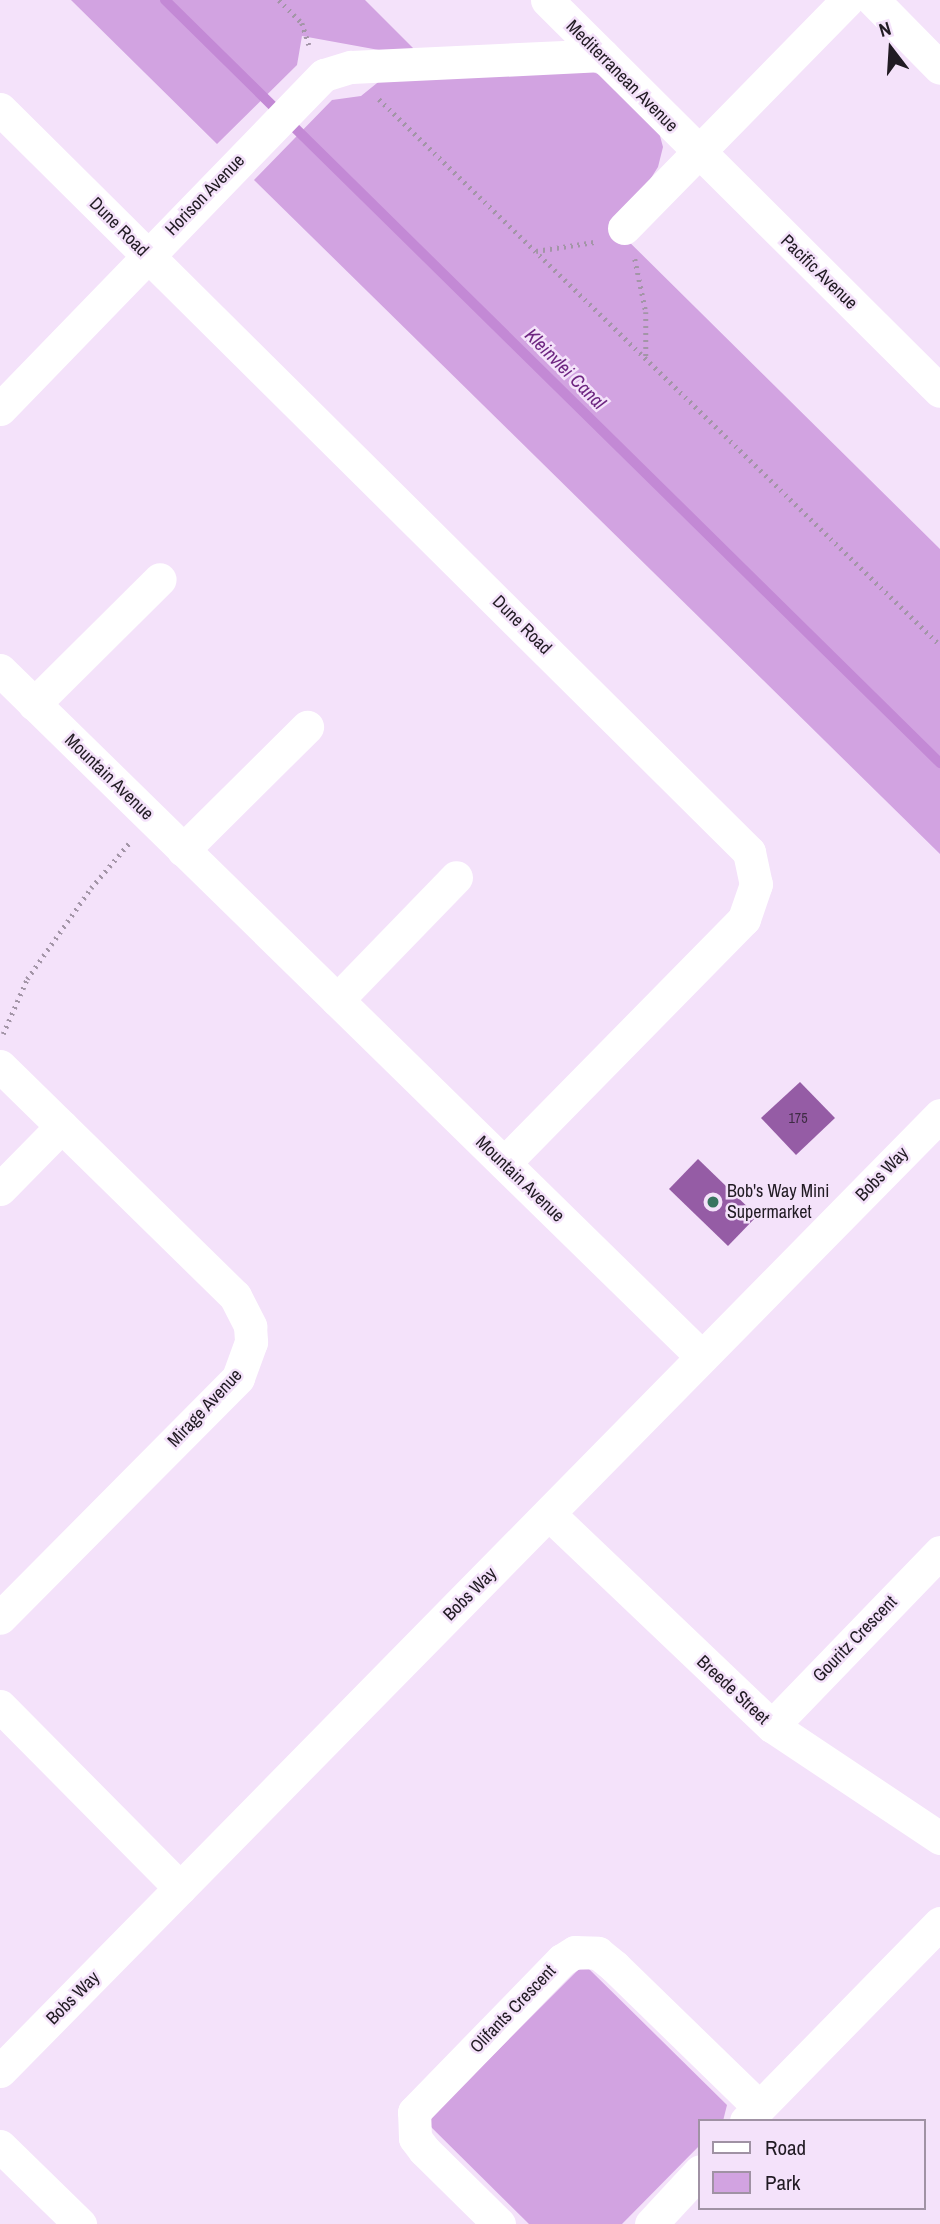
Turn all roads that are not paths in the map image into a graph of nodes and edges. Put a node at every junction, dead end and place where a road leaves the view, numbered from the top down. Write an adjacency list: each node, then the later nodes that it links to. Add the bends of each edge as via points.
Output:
1 (547, 0): 4 (street, Mediterranean Avenue)
2 (847, 0): 7 (street)
3 (873, 0): 5 (street)
4 (603, 55): 7 (street, Mediterranean Avenue); 9 (street, Horison Avenue, via 351,67 324,75)
5 (940, 68)
6 (0, 109): 9 (street, Dune Road)
7 (698, 153): 8 (street); 10 (street, Pacific Avenue)
8 (624, 228)
9 (147, 255): 11 (street, Horison Avenue); 22 (street, Dune Road, via 749,852 756,884 744,919)
10 (940, 391)
11 (0, 409)
12 (160, 579): 14 (street)
13 (0, 670): 14 (street, Mountain Avenue)
14 (34, 704): 16 (street, Mountain Avenue)
15 (307, 727): 16 (street)
16 (183, 850): 18 (street, Mountain Avenue)
17 (456, 877): 18 (street)
18 (337, 1000): 22 (street, Mountain Avenue)
19 (0, 1066): 21 (street, Mirage Avenue)
20 (940, 1115): 24 (street, Bobs Way)
21 (62, 1126): 23 (street); 27 (street, Mirage Avenue, via 235,1296 250,1326 251,1342 238,1378)
22 (504, 1163): 24 (street, Mountain Avenue)
23 (0, 1189)
24 (702, 1357): 25 (street, Bobs Way)
25 (549, 1514): 29 (street, Breede Street); 31 (street, Bobs Way)
26 (940, 1552): 29 (street, Gouritz Crescent)
27 (0, 1618)
28 (0, 1706): 31 (street)
29 (772, 1726): 30 (street, Breede Street)
30 (940, 1838)
31 (180, 1888): 33 (street, Bobs Way)
32 (940, 1923): 34 (street, Olifants Crescent)
33 (0, 2071)
34 (753, 2114): 38 (street, Olifants Crescent, via 614,1966 598,1953 575,1952 414,2112 415,2138 424,2150)
35 (0, 2146): 37 (street)
36 (698, 2173): 39 (street)
37 (80, 2224)
38 (499, 2224)
39 (651, 2224)

